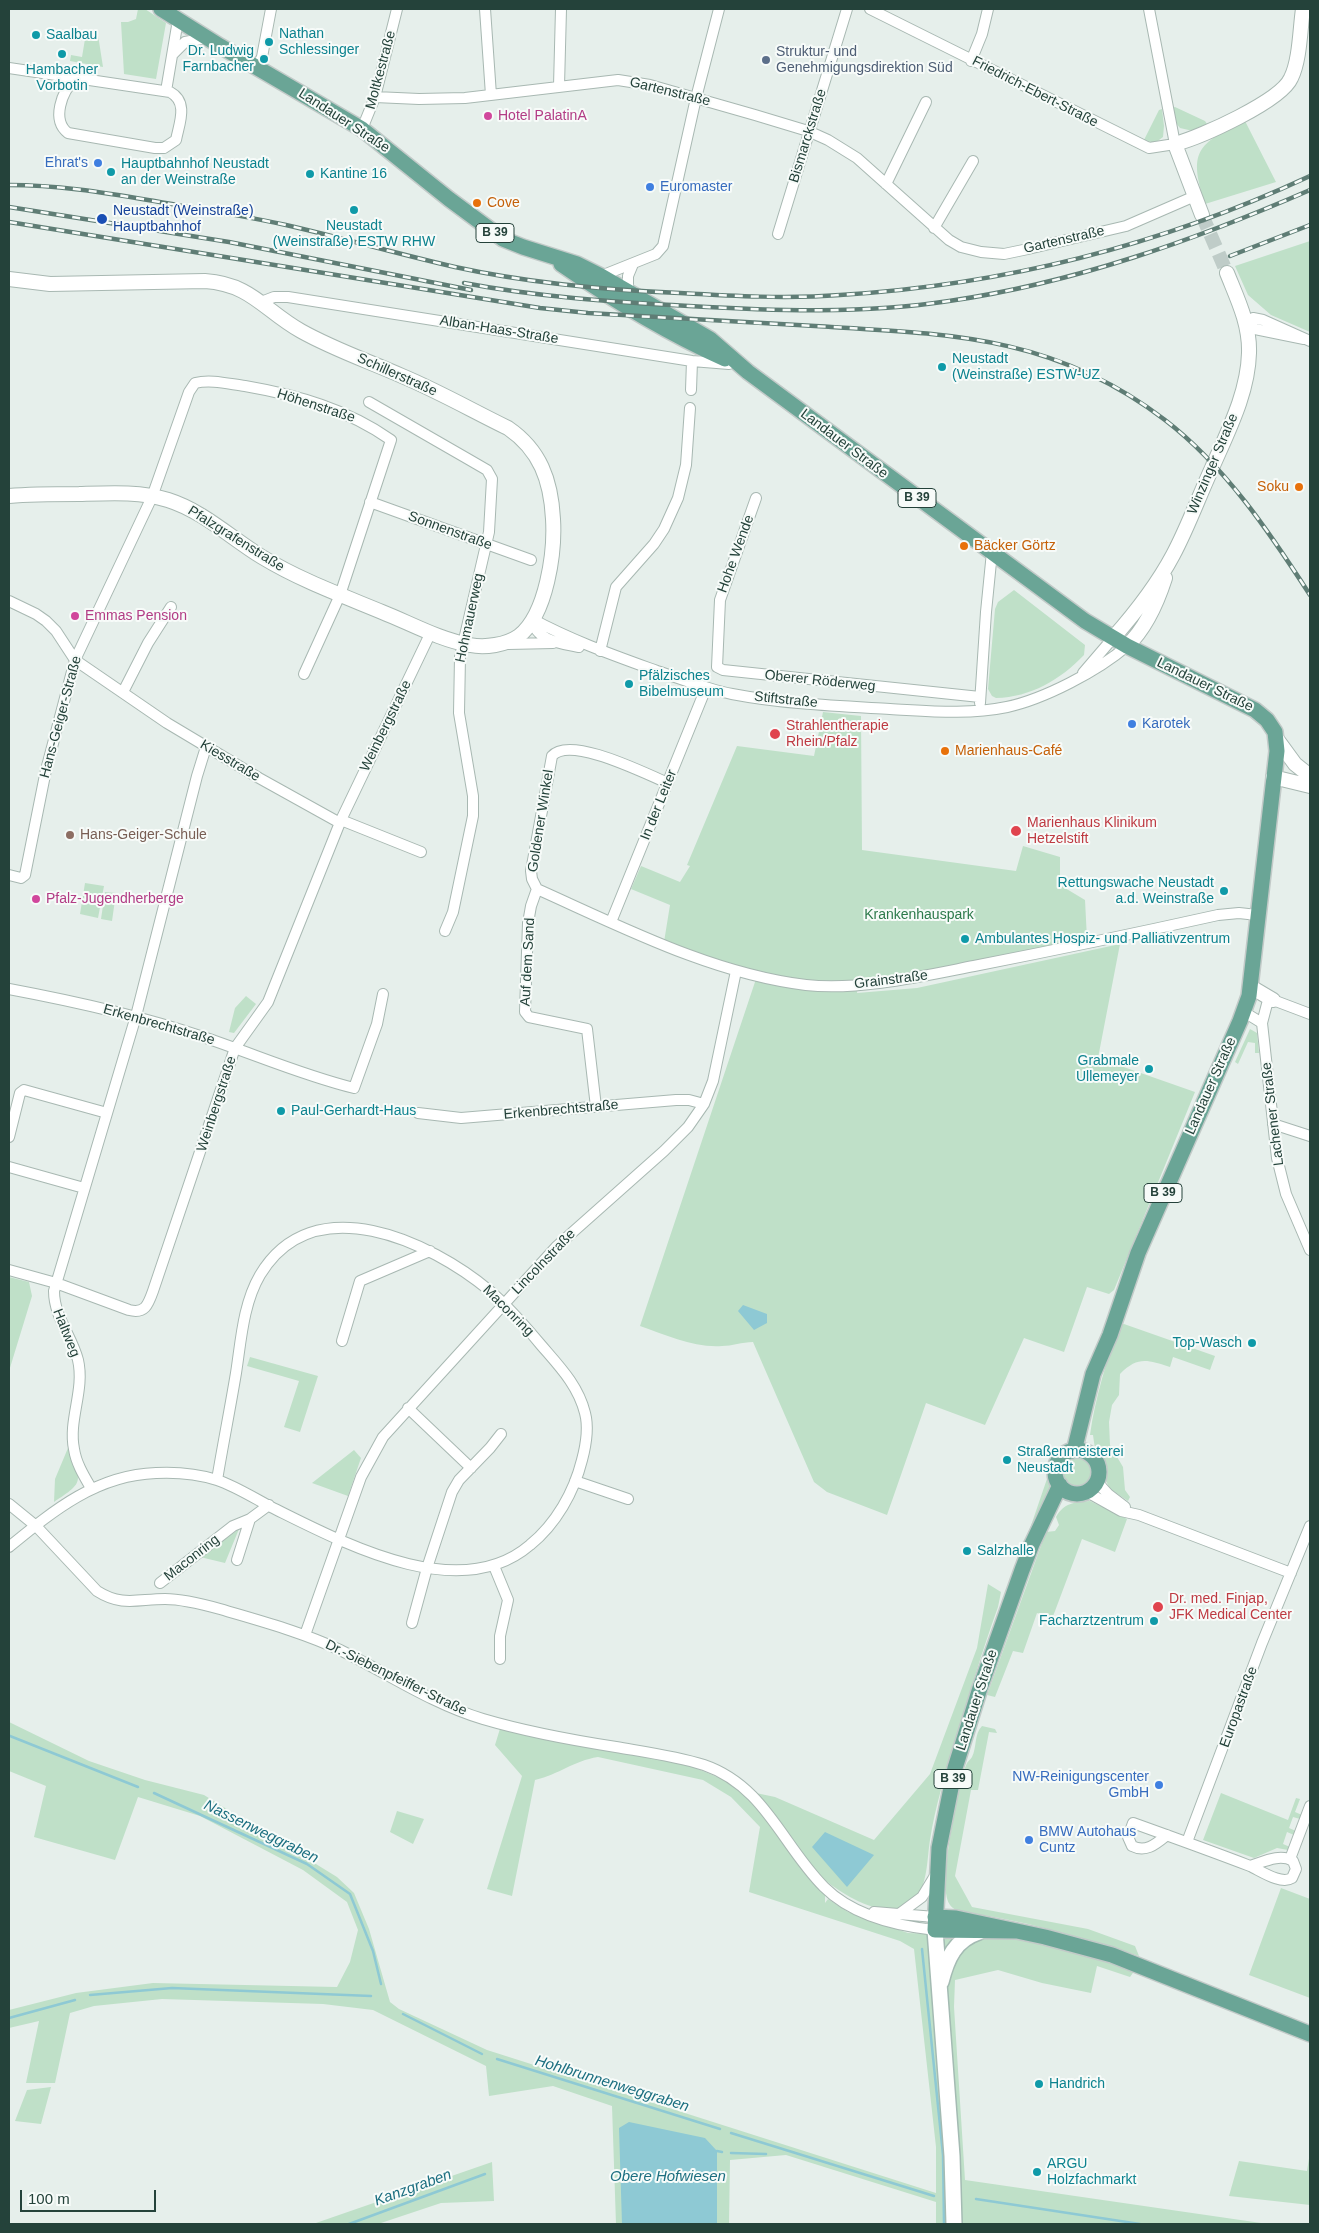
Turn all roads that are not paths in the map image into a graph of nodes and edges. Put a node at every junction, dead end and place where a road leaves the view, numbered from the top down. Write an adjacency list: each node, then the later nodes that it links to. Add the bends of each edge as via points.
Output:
1 (161, 9): 12 (main road, Landauer Straße / B 39)
2 (271, 9): 16 (street, via 262,57)
3 (397, 9): 22 (street, Moltkestraße)
4 (485, 9): 21 (street)
5 (561, 9): 19 (street)
6 (719, 9): 23 (street)
7 (847, 9): 26 (street, Bismarckstraße)
8 (870, 9): 15 (street, Friedrich-Ebert-Straße)
9 (988, 9): 15 (street, via 984,30)
10 (1149, 9): 28 (street)
11 (1303, 9): 27 (street, via 1294,68 1283,90)
12 (178, 14): 13 (main road, Landauer Straße / B 39); 14 (street)
13 (207, 38): 14 (street, via 185,42); 16 (main road, Landauer Straße / B 39)
14 (173, 55): 20 (street)
15 (971, 60): 28 (street, Friedrich-Ebert-Straße, via 1144,147)
16 (257, 67): 25 (main road, Landauer Straße / B 39)
17 (9, 68): 18 (street)
18 (75, 79): 20 (street); 20 (street, via 62,94 59,119 62,128 72,135 160,148 176,140 181,104 174,94)
19 (559, 86): 21 (street, Gartenstraße); 23 (street, Gartenstraße, via 635,81)
20 (166, 91)
21 (491, 95): 22 (street, Gartenstraße, via 433,99)
22 (375, 96): 25 (street, Moltkestraße)
23 (696, 98): 26 (street, Gartenstraße); 37 (street, via 663,246 656,254)
24 (926, 102): 31 (street)
25 (362, 129): 36 (main road, Landauer Straße / B 39, via 495,233 513,244)
26 (808, 131): 31 (street, Gartenstraße, via 844,149); 35 (street, Bismarckstraße)
27 (1195, 138): 28 (street); 30 (street, via 1186,153)
28 (1175, 144): 30 (street)
29 (973, 161): 34 (street)
30 (1186, 175): 32 (street)
31 (886, 184): 34 (street, Gartenstraße)
32 (1195, 196): 33 (street); 34 (street, Gartenstraße, via 1126,226 1004,254 967,249)
33 (1202, 215)
34 (934, 228)
35 (778, 234)
36 (548, 255): 39 (main road, Landauer Straße / B 39); 46 (main road, Landauer Straße / B 39, via 594,287)
37 (633, 264): 39 (street); 41 (street, via 628,276)
38 (1226, 273): 43 (street, Winzinger Straße)
39 (601, 276): 41 (main road, Landauer Straße / B 39)
40 (9, 279): 42 (street, Schillerstraße, via 50,284 217,282 243,290)
41 (628, 291): 46 (main road, Landauer Straße / B 39, via 710,339)
42 (261, 302): 45 (street, Alban-Haas-Straße, via 274,297 288,297); 62 (street, Schillerstraße, via 300,331 437,392 508,428 531,448 550,495 553,526 546,584)
43 (1246, 322): 44 (street, via 1255,330); 56 (street, Winzinger Straße, via 1250,350 1244,389)
44 (1307, 340)
45 (692, 361): 46 (street, Alban-Haas-Straße); 47 (street)
46 (737, 364): 55 (main road, Landauer Straße / B 39)
47 (691, 390)
48 (369, 402): 54 (street, Hohmauerweg, via 491,474 493,486)
49 (690, 408): 69 (street, via 686,465 678,498 654,544 619,582)
50 (9, 496): 51 (street, Pfalzgrafenstraße, via 116,493)
51 (152, 497): 53 (street, Höhenstraße, via 188,392 195,383 208,382 261,389 324,406 364,422 391,440); 58 (street, Pfalzgrafenstraße, via 191,510 275,565); 70 (street, Hans-Geiger-Straße)
52 (756, 498): 61 (street, Hohe Wende, via 723,588)
53 (370, 502): 54 (street, Sonnenstraße); 58 (street, Höhenstraße)
54 (486, 543): 57 (street, Sonnenstraße); 65 (street, Hohmauerweg)
55 (992, 552): 64 (main road, Landauer Straße / B 39); 75 (street)
56 (1173, 554): 64 (street, Winzinger Straße, via 1144,600); 68 (street, via 1152,610 1142,629)
57 (530, 560)
58 (340, 595): 63 (street, Pfalzgrafenstraße); 71 (street)
59 (9, 601): 70 (street, Kiesstraße, via 46,621)
60 (171, 607): 74 (street)
61 (718, 611): 75 (street, Oberer Röderweg, via 718,669)
62 (532, 619): 66 (street, Stiftstraße, via 538,633); 67 (street, Schillerstraße, via 520,635); 69 (street, Stiftstraße)
63 (431, 632): 65 (street, Pfalzgrafenstraße); 83 (street, Weinbergstraße)
64 (1112, 638): 68 (main road, Landauer Straße / B 39); 72 (street, Stiftstraße)
65 (462, 643): 67 (street, Schillerstraße, via 477,646); 89 (street, Hohmauerweg, via 460,712 474,806 453,912)
66 (559, 643): 67 (street, Stiftstraße); 69 (street, Stiftstraße)
67 (500, 644)
68 (1127, 646): 72 (street, Stiftstraße); 77 (main road, Landauer Straße / B 39, via 1255,710 1267,720)
69 (600, 651): 73 (street, Stiftstraße)
70 (75, 660): 74 (street, Kiesstraße); 85 (street, Hans-Geiger-Straße, via 46,770 25,875 21,878)
71 (304, 674)
72 (1081, 676): 76 (street, Stiftstraße, via 1041,697)
73 (706, 688): 76 (street, Stiftstraße, via 785,701); 81 (street, In der Leiter)
74 (123, 692): 78 (street, Kiesstraße)
75 (980, 697): 76 (street)
76 (980, 711)
77 (1276, 738): 79 (main road, Landauer Straße / B 39); 80 (street, via 1295,764)
78 (206, 748): 83 (street, Kiesstraße); 97 (street, Haltweg, via 196,776)
79 (1273, 776): 82 (street); 87 (main road, Landauer Straße / B 39)
80 (1310, 776)
81 (668, 783): 86 (street, Goldener Winkel, via 590,753 556,752 552,756 531,871); 88 (street, In der Leiter)
82 (1310, 786)
83 (340, 822): 84 (street); 99 (street, Weinbergstraße, via 268,1002)
84 (421, 852)
85 (9, 875)
86 (537, 889): 88 (street, Grainstraße); 101 (street, Auf dem Sand, via 528,923 525,1012 529,1017 586,1029)
87 (1257, 915): 90 (street, Grainstraße, via 1218,915 925,976 856,985 807,985); 92 (main road, Landauer Straße / B 39)
88 (611, 922): 90 (street, Grainstraße)
89 (445, 931)
90 (736, 971): 100 (street, Lincolnstraße, via 713,1082)
91 (9, 989): 97 (street, Erkenbrechtstraße)
92 (1250, 992): 94 (street); 95 (main road, Landauer Straße / B 39)
93 (383, 994): 99 (street, Erkenbrechtstraße, via 377,1024 354,1088)
94 (1273, 1000): 96 (street); 98 (street, via 1267,1004)
95 (1244, 1012): 98 (street); 114 (main road, Landauer Straße / B 39, via 1148,1230)
96 (1310, 1014)
97 (136, 1016): 99 (street, Erkenbrechtstraße); 102 (street, Haltweg)
98 (1262, 1023): 104 (street, Lachener Straße)
99 (235, 1048): 112 (street, Weinbergstraße, via 146,1308 142,1312 129,1310)
100 (704, 1104): 101 (street, Erkenbrechtstraße, via 676,1100); 113 (street, Lincolnstraße, via 675,1141 556,1247)
101 (596, 1107): 103 (street, Erkenbrechtstraße, via 461,1118)
102 (107, 1113): 106 (street, via 24,1090 20,1093); 108 (street, Haltweg)
103 (418, 1113)
104 (1272, 1124): 105 (street); 109 (street, Lachener Straße, via 1283,1186)
105 (1310, 1136)
106 (9, 1137)
107 (9, 1168): 108 (street)
108 (84, 1188): 112 (street, Haltweg)
109 (1310, 1250)
110 (430, 1251): 113 (street, Maconring, via 462,1270); 115 (street, via 360,1281); 121 (street, Maconring, via 370,1230 337,1227 306,1235 276,1255 260,1275 249,1301)
111 (9, 1270): 112 (street)
112 (56, 1283): 124 (street, Haltweg, via 56,1310 80,1372 74,1449)
113 (504, 1303): 116 (street, Lincolnstraße); 122 (street, Maconring, via 568,1377 580,1398 586,1418 586,1437)
114 (1110, 1335): 118 (main road, Landauer Straße / B 39, via 1093,1374); 119 (main road, Landauer Straße / B 39, via 1089,1418)
115 (342, 1341)
116 (408, 1408): 120 (street); 132 (street, Lincolnstraße, via 367,1462)
117 (501, 1434): 120 (street)
118 (1072, 1451): 119 (main road); 125 (main road, Landauer Straße / B 39, via 1062,1456 1056,1466 1056,1476)
119 (1088, 1453): 123 (main road, Landauer Straße / B 39, via 1099,1469)
120 (471, 1468): 136 (street, via 452,1492)
121 (217, 1480): 124 (street, via 156,1473 124,1477); 128 (street, Maconring)
122 (575, 1481): 126 (street); 135 (street, Maconring, via 549,1527 524,1551)
123 (1092, 1487): 125 (main road, via 1081,1494); 137 (street, via 1121,1510 1139,1514)
124 (91, 1488): 130 (street)
125 (1064, 1489): 147 (main road, Landauer Straße / B 39, via 1044,1520 1025,1561 970,1717 948,1797)
126 (628, 1499)
127 (9, 1504): 130 (street, Dr.-Siebenpfeiffer-Straße)
128 (269, 1505): 129 (street, Maconring); 132 (street, Maconring)
129 (250, 1519): 134 (street, Maconring); 138 (street, Maconring, via 233,1526)
130 (36, 1526): 133 (street); 140 (street, Dr.-Siebenpfeiffer-Straße, via 106,1597 130,1602 164,1599 199,1603)
131 (1310, 1526): 137 (street, Europastraße)
132 (338, 1538): 136 (street, Maconring); 140 (street, Lincolnstraße)
133 (9, 1547)
134 (237, 1560)
135 (494, 1566): 136 (street, Maconring, via 452,1572); 141 (street, via 508,1600 500,1636)
136 (427, 1568): 139 (street)
137 (1291, 1573): 144 (street, Europastraße)
138 (160, 1584)
139 (412, 1623)
140 (305, 1636): 148 (street, Dr.-Siebenpfeiffer-Straße, via 342,1651 456,1710 537,1734 677,1758 728,1776 757,1799 825,1888)
141 (500, 1659)
142 (1310, 1806): 145 (street)
143 (1166, 1835): 144 (street)
144 (1187, 1842): 146 (street)
145 (1290, 1859): 146 (street, via 1279,1858); 146 (street, via 1296,1869 1288,1881)
146 (1250, 1866)
147 (937, 1872): 149 (street, via 922,1897); 150 (main road, Landauer Straße / B 39)
148 (853, 1906): 149 (street, Dr.-Siebenpfeiffer-Straße); 150 (street, Dr.-Siebenpfeiffer-Straße, via 901,1926)
149 (898, 1914): 150 (street, Dr.-Siebenpfeiffer-Straße)
150 (936, 1923): 151 (main road, via 956,1918); 152 (main road); 153 (main road)
151 (1017, 1931): 152 (main road); 154 (main road, via 1120,1958)
152 (979, 1932): 153 (main road, via 956,1946 945,1969)
153 (939, 1996): 155 (main road)
154 (1310, 2034)
155 (954, 2224)

